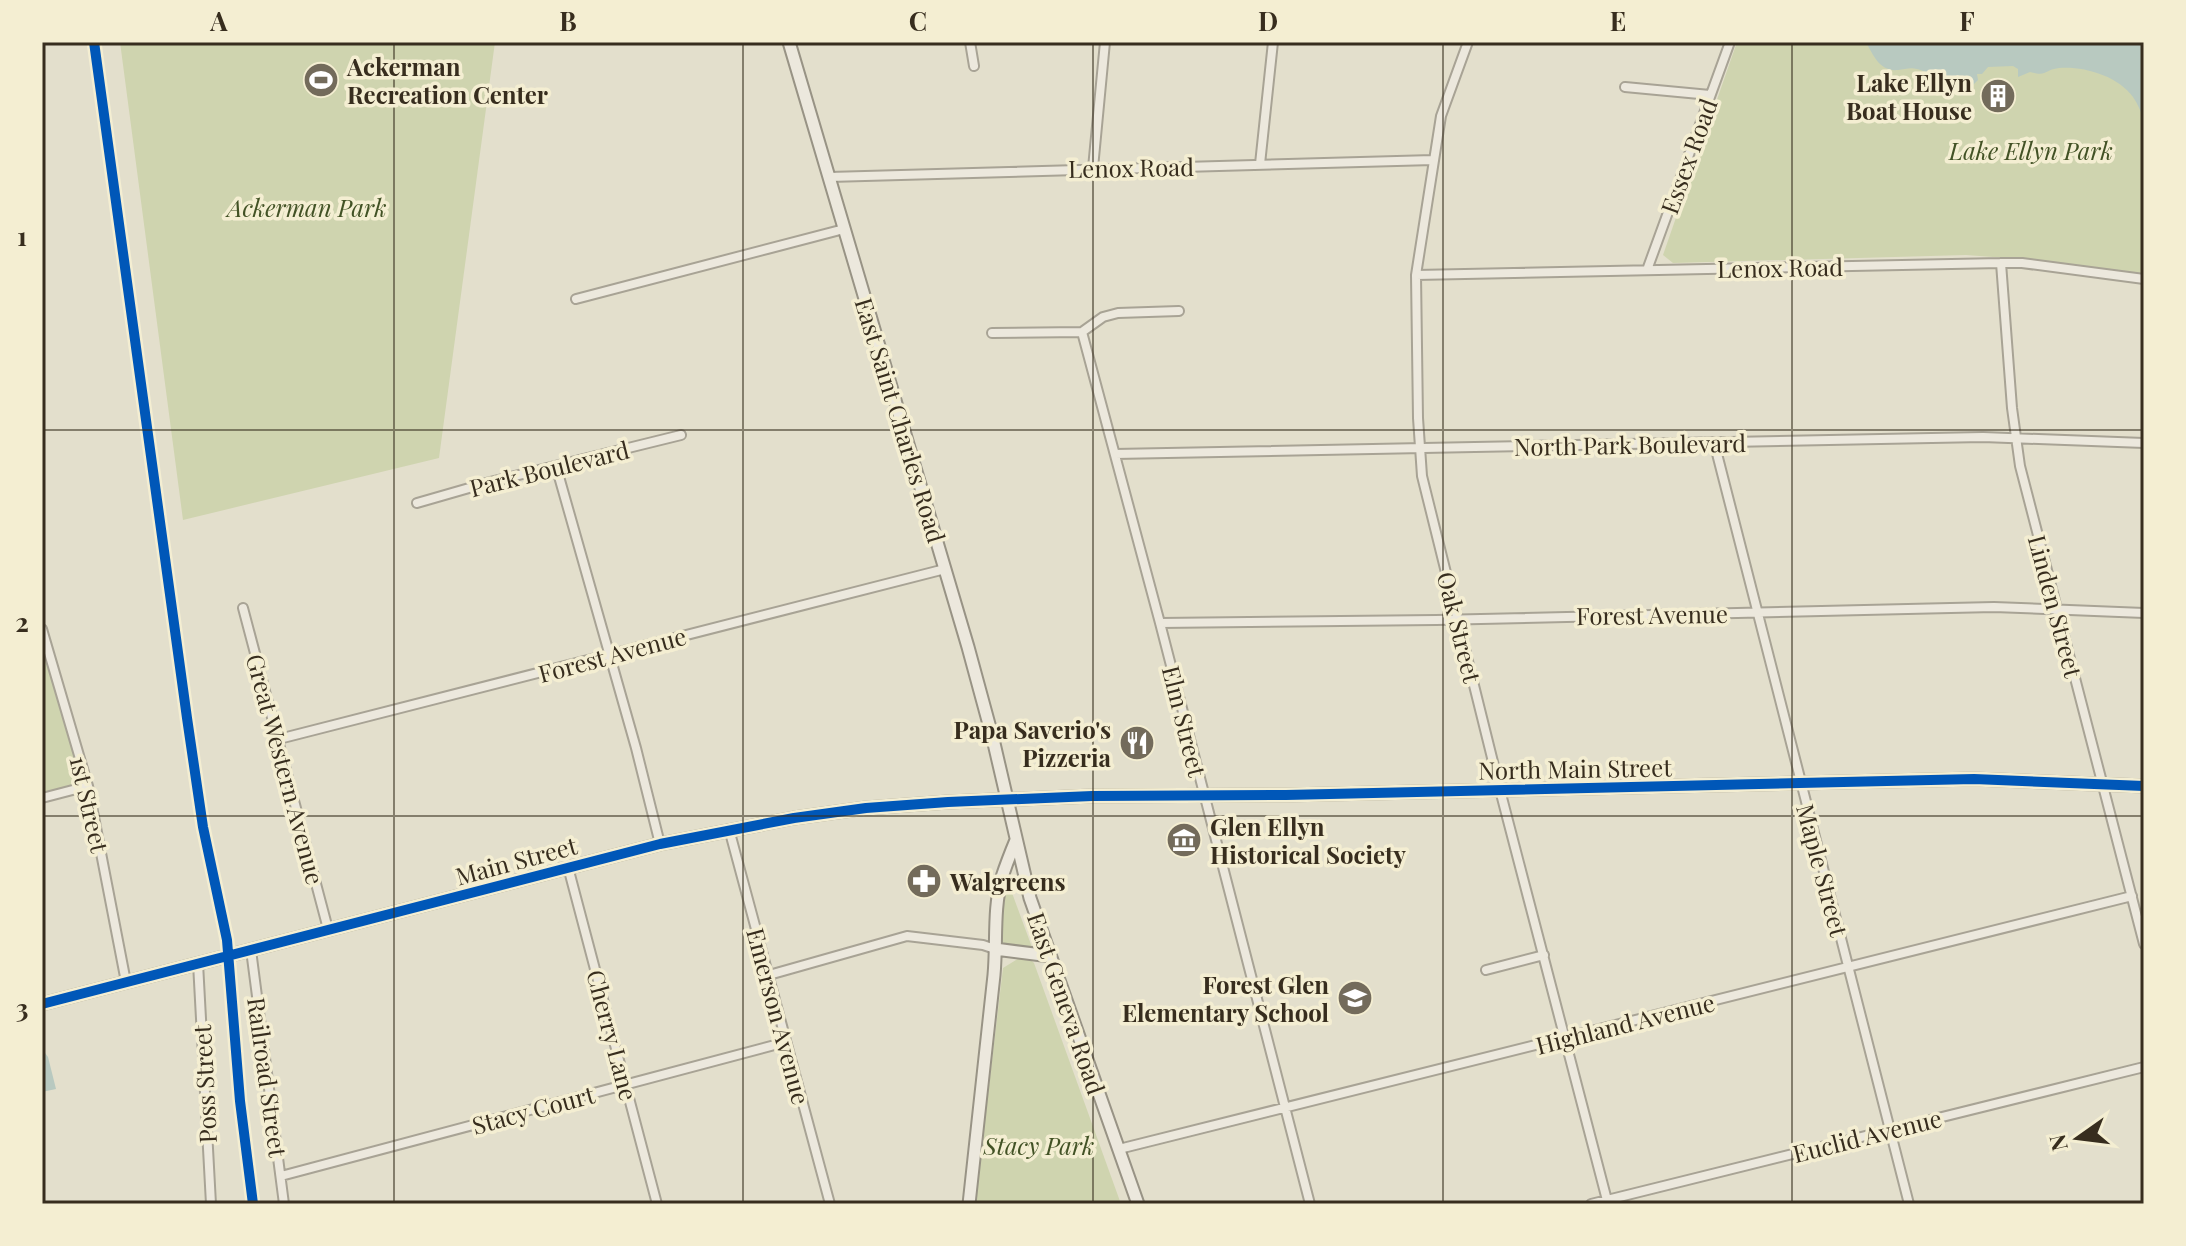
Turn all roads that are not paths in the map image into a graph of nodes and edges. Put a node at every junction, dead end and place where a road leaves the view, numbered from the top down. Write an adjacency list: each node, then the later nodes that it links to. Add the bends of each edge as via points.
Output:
1 (789, 42): 13 (street, East Saint Charles Road)
2 (970, 42): 7 (street)
3 (1105, 42): 12 (street)
4 (1273, 42): 11 (street)
5 (1468, 42): 10 (street, Oak Street, via 1441,116)
6 (1730, 42): 9 (street, Essex Road)
7 (974, 66)
8 (1625, 87): 9 (street)
9 (1710, 95): 16 (street, Essex Road)
10 (1433, 160): 11 (street, Lenox Road); 17 (street, Oak Street)
11 (1260, 164): 12 (street, Lenox Road)
12 (1093, 168): 13 (street, Lenox Road)
13 (829, 177): 14 (street, East Saint Charles Road)
14 (844, 229): 19 (street); 31 (street, East Saint Charles Road)
15 (2001, 263): 16 (street, Lenox Road); 18 (street, Lenox Road); 24 (street, Linden Street)
16 (1647, 270): 17 (street, Lenox Road)
17 (1416, 275): 27 (street, Oak Street)
18 (2144, 279)
19 (576, 299)
20 (1179, 311): 21 (street, via 1118,313)
21 (1082, 332): 22 (street); 28 (street, Elm Street)
22 (992, 333)
23 (681, 435): 29 (street, Park Boulevard)
24 (2016, 437): 25 (street, North Park Boulevard); 26 (street, North Park Boulevard); 33 (street, Linden Street)
25 (1714, 442): 27 (street, North Park Boulevard); 34 (street, Maple Street)
26 (2144, 443)
27 (1420, 447): 28 (street, North Park Boulevard); 36 (street, Oak Street, via 1422,476)
28 (1115, 454): 37 (street, Elm Street)
29 (556, 466): 30 (street, Park Boulevard); 39 (street)
30 (417, 503)
31 (945, 569): 39 (street, Forest Avenue); 48 (street, East Saint Charles Road)
32 (243, 608): 40 (street, Great Western Avenue)
33 (2057, 610): 34 (street, Forest Avenue); 35 (street, Forest Avenue); 42 (street, Linden Street)
34 (1757, 612): 36 (street, Forest Avenue); 41 (street, Maple Street)
35 (2144, 613)
36 (1458, 619): 37 (street, Forest Avenue); 45 (street, Oak Street)
37 (1160, 623): 46 (street, Elm Street)
38 (42, 629): 43 (street, 1st Street)
39 (610, 653): 40 (street, Forest Avenue); 51 (street)
40 (279, 739): 54 (street, Great Western Avenue)
41 (1800, 783): 42 (street, North Main Street); 45 (street, North Main Street); 61 (street, Maple Street)
42 (2102, 783): 44 (street, North Main Street); 53 (street, Linden Street)
43 (88, 786): 47 (street); 64 (street, 1st Street)
44 (2144, 786)
45 (1500, 790): 46 (street, North Main Street); 58 (street, Oak Street)
46 (1203, 795): 48 (street, North Main Street); 70 (street, Elm Street)
47 (42, 798)
48 (1008, 800): 49 (street, Main Street, via 866,808); 50 (street, East Geneva Road)
49 (729, 829): 51 (street, Main Street); 63 (street, Emerson Avenue)
50 (1016, 840): 56 (street, via 1002,878); 59 (street, East Geneva Road)
51 (660, 844): 52 (street, Main Street)
52 (568, 867): 54 (street, Main Street); 69 (street, Cherry Lane)
53 (2132, 896): 55 (street, Linden Street); 61 (street, Highland Avenue)
54 (328, 929): 57 (street, Main Street)
55 (2144, 944)
56 (995, 949): 59 (street); 63 (street, via 907,936); 79 (street)
57 (251, 950): 60 (street, Main Street); 73 (street, Railroad Street)
58 (1544, 955): 62 (street); 66 (street, Oak Street)
59 (1050, 956): 72 (street, East Geneva Road)
60 (198, 963): 64 (street, Main Street); 75 (street, Poss Street)
61 (1848, 967): 66 (street, Highland Avenue); 71 (street, Maple Street)
62 (1486, 970)
63 (769, 975): 67 (street, Emerson Avenue)
64 (126, 982): 65 (street, Main Street)
65 (42, 1004)
66 (1565, 1038): 70 (street, Highland Avenue); 74 (street, Oak Street)
67 (786, 1042): 69 (street, Stacy Court); 78 (street, Emerson Avenue)
68 (2144, 1067): 71 (street, Euclid Avenue)
69 (626, 1085): 73 (street, Stacy Court); 77 (street, Cherry Lane)
70 (1285, 1109): 72 (street, Highland Avenue); 81 (street, Elm Street)
71 (1890, 1130): 74 (street, Euclid Avenue); 83 (street, Maple Street)
72 (1119, 1149): 80 (street, East Geneva Road)
73 (281, 1176): 76 (street, Railroad Street)
74 (1608, 1202): 82 (street, Euclid Avenue)
75 (211, 1204)
76 (284, 1204)
77 (657, 1204)
78 (830, 1204)
79 (969, 1204)
80 (1138, 1204)
81 (1310, 1204)
82 (1591, 1204)
83 (1909, 1204)

